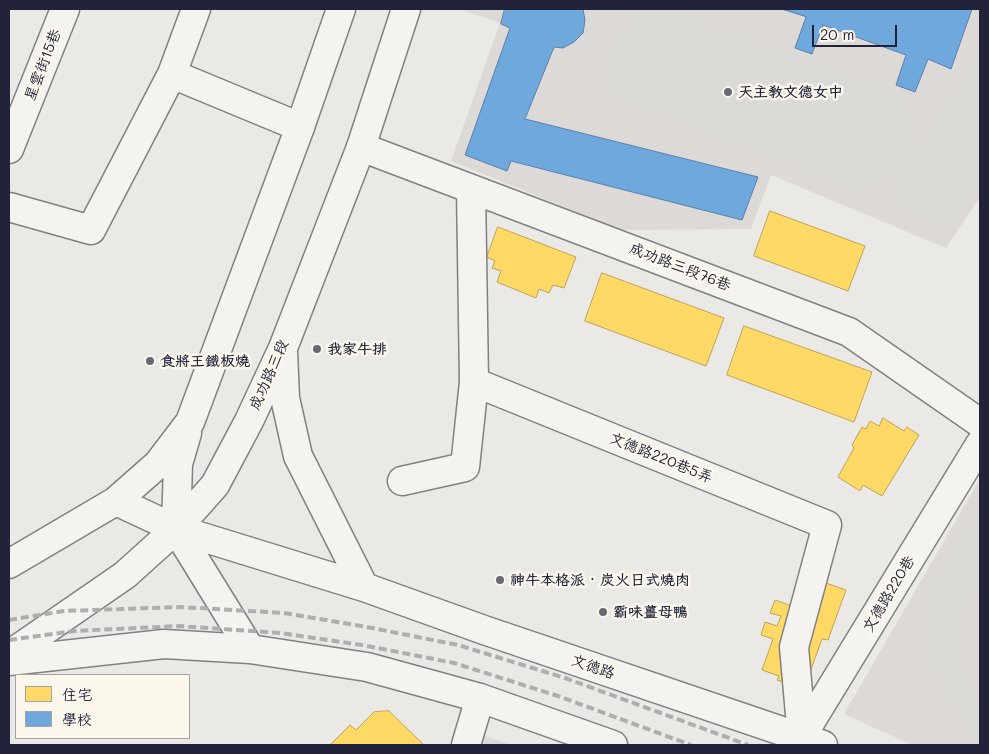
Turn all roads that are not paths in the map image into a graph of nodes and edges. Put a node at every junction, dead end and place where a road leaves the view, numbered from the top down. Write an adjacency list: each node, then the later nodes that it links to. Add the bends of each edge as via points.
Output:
1 (64, 9): 8 (main road, 星雲街15巷)
2 (196, 9): 5 (main road)
3 (341, 9): 6 (main road)
4 (406, 9): 7 (main road, 成功路三段)
5 (172, 74): 6 (main road); 10 (main road, via 91,230)
6 (300, 127): 13 (main road)
7 (361, 147): 9 (main road, 成功路三段76巷); 11 (main road, 成功路三段)
8 (9, 150)
9 (471, 189): 12 (main road); 14 (main road, 成功路三段76巷, via 850,332)
10 (9, 207)
11 (282, 348): 18 (main road, 成功路三段, via 215,485); 20 (main road, via 285,398 298,456)
12 (474, 382): 16 (main road, via 465,467); 25 (main road, 文德路220巷5弄, via 827,525 794,647)
13 (190, 422): 17 (main road, via 158,464); 18 (main road, via 178,464)
14 (980, 423)
15 (980, 444): 25 (main road, 文德路220巷)
16 (402, 481)
17 (116, 501): 18 (main road, 文德路); 19 (main road)
18 (176, 529): 20 (main road, 文德路); 21 (main road); 22 (main road, 成功路三段, via 125,575)
19 (9, 564)
20 (364, 587): 25 (main road, 文德路)
21 (250, 649): 23 (main road, via 164,644); 24 (main road, via 367,667)
22 (9, 655)
23 (9, 661)
24 (480, 698): 26 (main road); 27 (main road)
25 (809, 742)
26 (468, 745)
27 (613, 745)

